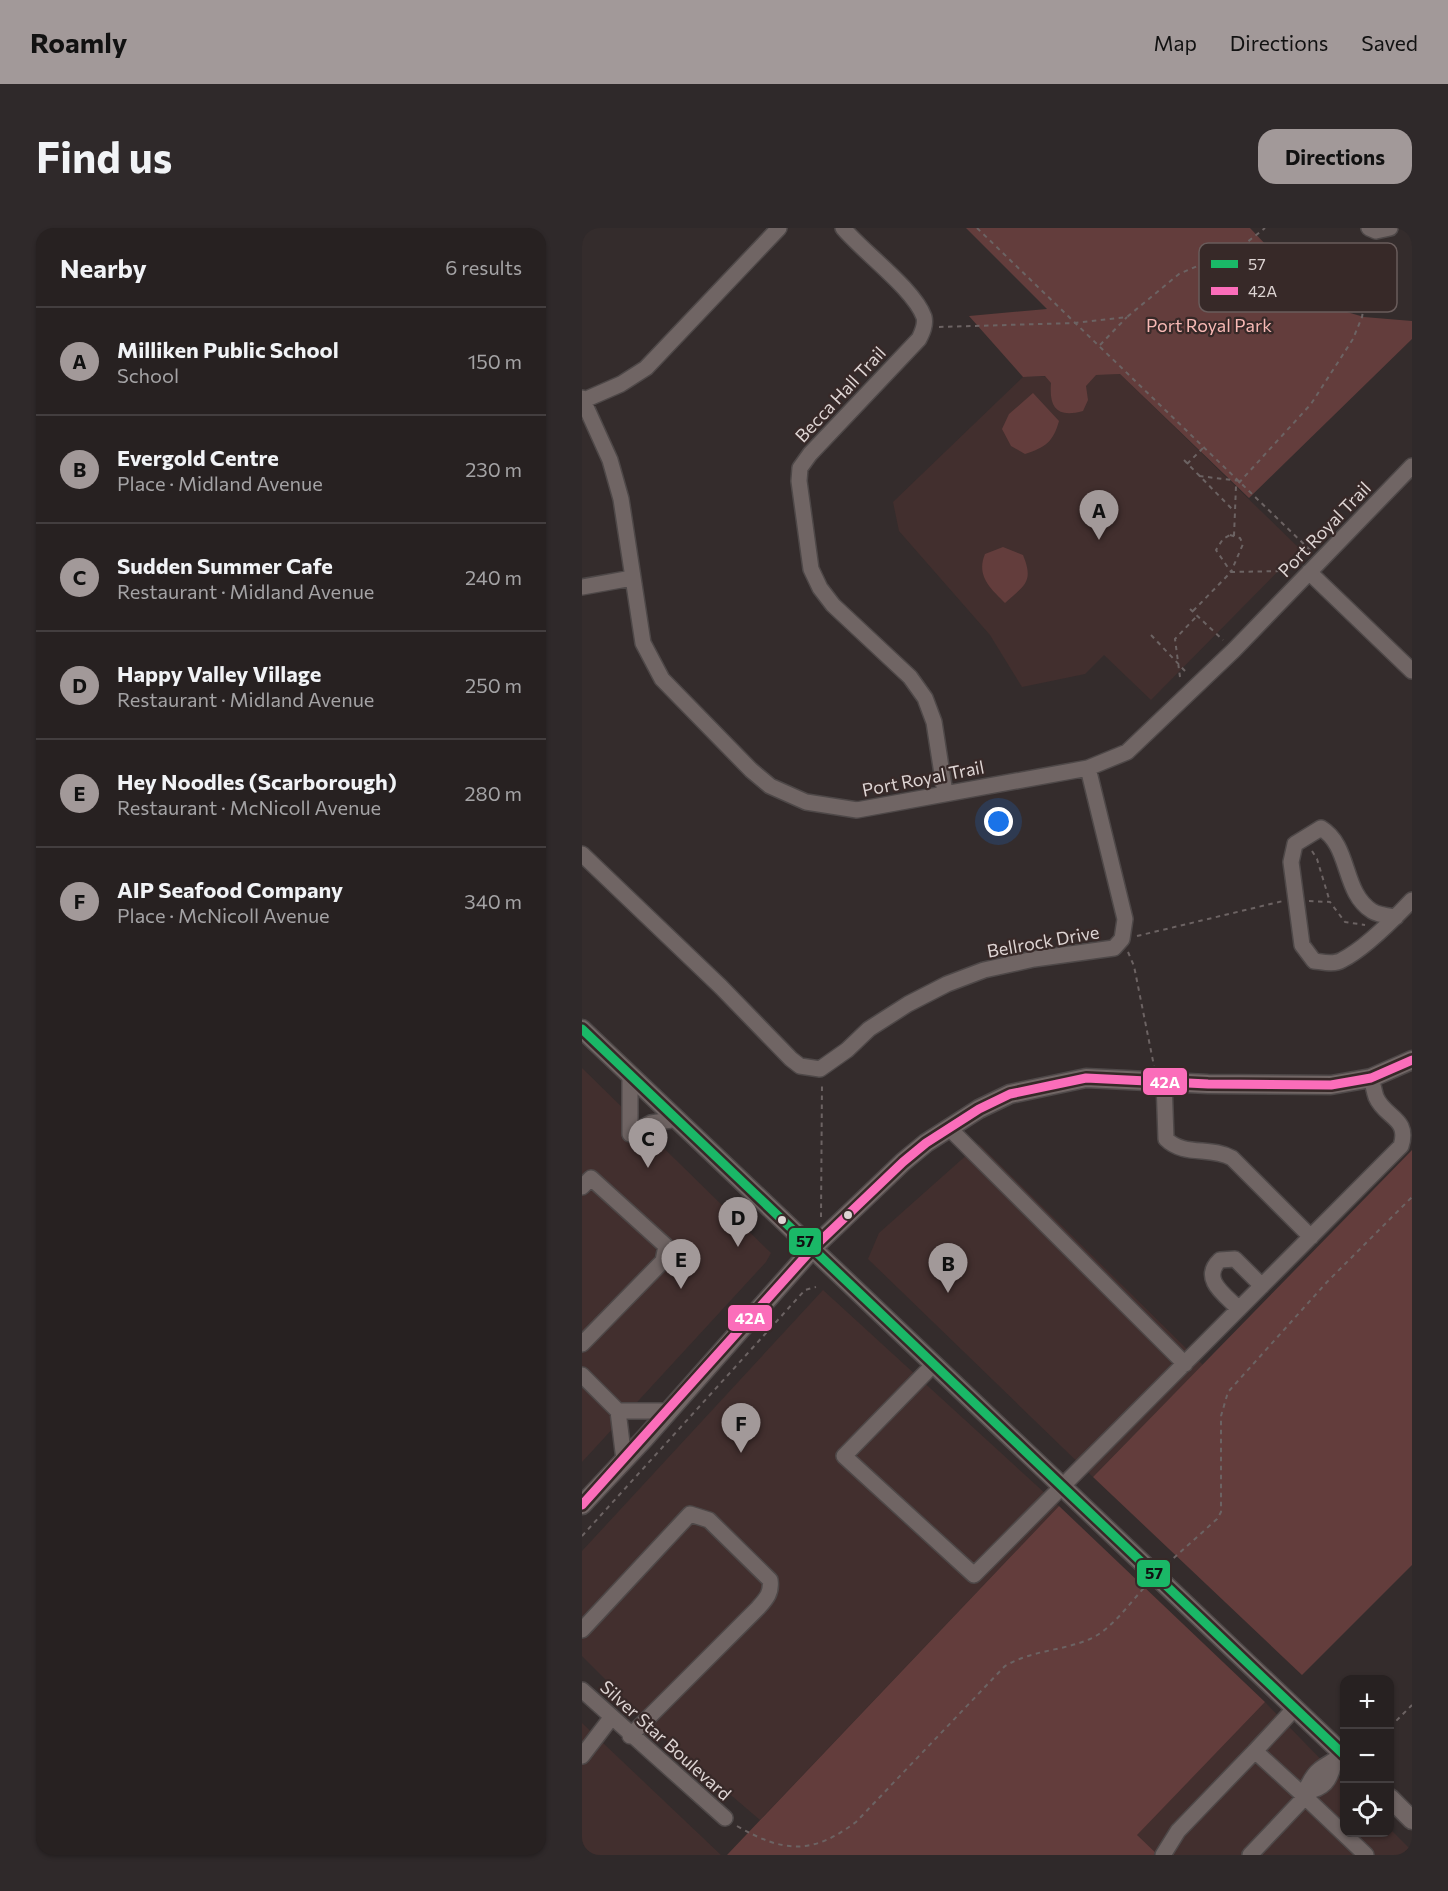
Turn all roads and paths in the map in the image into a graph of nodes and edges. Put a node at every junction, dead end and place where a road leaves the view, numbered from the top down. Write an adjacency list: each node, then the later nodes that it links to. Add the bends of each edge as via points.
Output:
1 (779, 228): 12 (street, via 646,368 621,384)
2 (843, 228): 10 (street, via 911,297 924,318)
3 (977, 228): 9 (path)
4 (1265, 228): 5 (path)
5 (1246, 243)
6 (1199, 265): 8 (path, via 1179,274)
7 (1363, 312): 18 (path, via 1353,339 1311,404)
8 (1127, 316): 9 (path); 11 (path)
9 (1074, 322): 10 (path); 11 (path)
10 (924, 327): 35 (street, Becca Hall Trail, via 919,339 810,454 800,468 799,481 811,569 833,605 910,677 925,698 934,722)
11 (1099, 345): 13 (path)
12 (582, 400): 25 (street, Port Royal Trail, via 619,489)
13 (1204, 447): 15 (path); 18 (path)
14 (1184, 460): 15 (path)
15 (1187, 464): 17 (path)
16 (1412, 466): 22 (street, Port Royal Trail)
17 (1199, 476): 18 (path); 19 (path)
18 (1240, 481): 19 (path); 21 (path)
19 (1233, 510): 20 (path)
20 (1234, 536): 23 (path, via 1242,539 1243,545); 23 (path, via 1224,537 1216,550)
21 (1313, 553)
22 (1309, 572): 29 (street, Port Royal Trail); 31 (street)
23 (1231, 573): 24 (path, via 1285,571); 27 (path, via 1191,610)
24 (1290, 577)
25 (632, 578): 26 (street); 35 (street, Port Royal Trail, via 643,643 662,679 770,786 806,802 857,810)
26 (582, 587)
27 (1197, 616): 29 (path); 30 (path, via 1175,638)
28 (1151, 635): 30 (path)
29 (1234, 650): 34 (street, Port Royal Trail, via 1137,745)
30 (1178, 661): 32 (path); 33 (path)
31 (1412, 671)
32 (1186, 672)
33 (1180, 677)
34 (1088, 768): 35 (street, Port Royal Trail); 42 (street, Bellrock Drive, via 1125,920)
35 (945, 794)
36 (1303, 838): 38 (street, via 1295,844 1291,862); 40 (path, via 1317,859); 41 (street, via 1321,828 1332,834 1354,891 1372,911)
37 (582, 854): 45 (street, via 791,1059 800,1066)
38 (1296, 900): 40 (path); 41 (street, via 1302,945 1314,961 1341,961); 42 (path)
39 (1412, 900): 41 (street)
40 (1330, 902): 41 (path, via 1345,922 1360,925)
41 (1394, 919)
42 (1122, 939): 45 (street, Bellrock Drive, via 1114,948 1034,959 984,970 948,984 869,1029); 48 (path, via 1134,966)
43 (582, 1029): 46 (main road)
44 (1412, 1060): 47 (main road)
45 (820, 1069): 53 (path)
46 (630, 1074): 49 (main road); 49 (street, via 630,1134 651,1122)
47 (1371, 1077): 48 (main road, via 1331,1085); 54 (street, via 1376,1098 1401,1124 1405,1136 1401,1146)
48 (1160, 1081): 50 (main road, via 1086,1078 1044,1086 1010,1094); 54 (street, via 1166,1139 1180,1149 1232,1158)
49 (678, 1119): 55 (main road)
50 (950, 1128): 55 (main road, via 903,1162); 61 (street)
51 (582, 1187): 59 (street, via 591,1178 666,1246 663,1261)
52 (1412, 1197): 69 (path, via 1326,1282 1228,1392 1221,1416 1221,1512)
53 (821, 1217)
54 (1311, 1237): 56 (street)
55 (813, 1248): 60 (main road); 64 (main road)
56 (1262, 1286): 58 (street); 58 (street, via 1235,1259 1220,1260 1214,1266 1210,1273 1212,1282)
57 (816, 1287): 68 (path, via 805,1290)
58 (1239, 1310): 61 (street)
59 (582, 1344)
60 (934, 1364): 66 (main road); 66 (street, via 844,1456 974,1575)
61 (1185, 1364): 66 (street)
62 (582, 1375): 63 (street)
63 (618, 1411): 64 (street); 65 (street)
64 (668, 1411): 65 (main road)
65 (624, 1460): 67 (main road)
66 (1062, 1486): 74 (main road)
67 (582, 1505)
68 (582, 1536)
69 (1166, 1565)
70 (1145, 1587): 83 (path, via 1109,1625 1090,1638 1025,1656 1005,1666 856,1822 834,1837 809,1846 784,1847)
71 (582, 1630): 77 (street, via 690,1514 709,1520 771,1580 768,1597)
72 (582, 1690): 75 (street, Silver Star Boulevard)
73 (1412, 1705): 76 (path)
74 (1295, 1708): 79 (street); 80 (main road)
75 (611, 1718): 77 (street, Silver Star Boulevard); 78 (street)
76 (1394, 1722)
77 (630, 1736): 83 (street, Silver Star Boulevard)
78 (586, 1745)
79 (1255, 1750): 81 (street); 85 (street, via 1178,1831)
80 (1340, 1757): 81 (street, via 1315,1773)
81 (1304, 1794): 86 (street); 87 (street)
82 (1394, 1803): 84 (main road)
83 (725, 1818)
84 (1412, 1820)
85 (1163, 1855)
86 (1250, 1855)
87 (1366, 1855)

